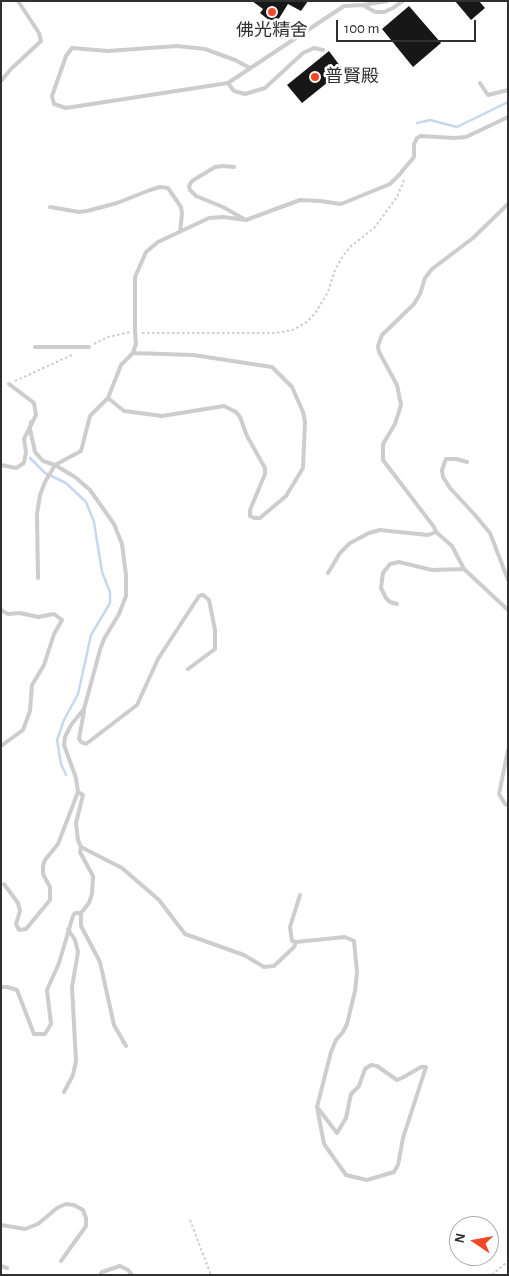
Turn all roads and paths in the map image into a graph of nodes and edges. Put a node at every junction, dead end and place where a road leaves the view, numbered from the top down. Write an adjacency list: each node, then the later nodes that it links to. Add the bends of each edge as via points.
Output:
1 (18, 1): 7 (lane, via 41,40)
2 (387, 1): 4 (lane)
3 (403, 1): 4 (lane, via 384,12 375,12)
4 (363, 5): 6 (lane, via 344,6)
5 (323, 50): 8 (lane, via 314,48 303,53 265,88 245,94 234,91)
6 (250, 68): 8 (lane); 8 (lane, via 205,50 177,46 108,51 72,48 52,96 54,104 66,108)
7 (1, 81)
8 (228, 83)
9 (480, 83): 10 (lane, via 488,95)
10 (508, 90)
11 (508, 117): 16 (lane, via 466,137 417,138 414,156 390,184 340,204 300,200)
12 (234, 167): 16 (lane, via 215,167 189,186 196,196)
13 (407, 173): 19 (path, via 397,197 375,227 343,256 316,312 293,330 276,333 128,332 108,337)
14 (508, 204): 27 (lane, via 473,238 432,269 414,304 382,335 378,346 397,385 401,405 395,424 383,444 383,460)
15 (50, 207): 17 (lane, via 87,211 160,187 168,188 181,207)
16 (246, 220): 17 (lane, via 209,218)
17 (180, 232): 20 (lane, bridge, via 158,242 146,252 140,264 135,277 136,344)
18 (35, 347): 19 (lane)
19 (89, 348): 21 (path)
20 (133, 353): 22 (lane, via 121,365); 22 (lane, via 194,354 272,368 292,388 303,412 303,468 286,496 260,518 254,518 250,516 250,510 265,468 236,412 224,406 162,416 124,411)
21 (8, 384): 23 (lane, via 34,403 36,414)
22 (108, 398): 26 (lane, via 90,416 81,451)
23 (31, 422): 25 (lane, via 24,439 24,464 16,468); 26 (lane, via 35,452 43,461)
24 (467, 462): 31 (lane, via 446,459 443,476 490,533)
25 (1, 465)
26 (56, 465): 30 (lane, via 45,482 37,514); 36 (lane, via 90,490 114,524 122,544 126,575 126,596 104,639)
27 (436, 532): 28 (lane, via 452,546); 29 (lane, via 428,535 380,530 369,533 340,553)
28 (464, 569): 32 (lane, via 432,570 400,562 390,564 383,573 381,588 390,602); 34 (lane)
29 (328, 573)
30 (38, 578)
31 (508, 580)
32 (397, 604)
33 (1, 610): 37 (lane, via 38,618 54,614 62,620 44,665 32,685 30,711 23,730)
34 (508, 610)
35 (188, 669): 36 (lane, via 215,649 216,630 209,600 204,594 199,596 158,659 137,705 86,744 79,739)
36 (84, 709): 39 (lane, via 64,737)
37 (1, 746)
38 (508, 750): 40 (lane, via 499,794)
39 (78, 792): 41 (lane, via 83,795 76,823); 42 (lane, via 58,844 43,866 43,874 50,887 50,900 26,930 19,930 16,924 20,910 18,903)
40 (508, 805)
41 (81, 847): 44 (lane, via 80,852 92,876 92,894); 46 (lane, via 122,868 158,900 185,934 244,955 264,968 274,966)
42 (4, 884)
43 (300, 896): 46 (lane, via 290,927 292,941)
44 (82, 913): 45 (lane, via 75,913); 48 (lane, via 81,926 100,962 114,1025)
45 (68, 929): 47 (lane, via 59,963 47,990 51,1024 45,1034 34,1034 17,990); 49 (lane, via 78,952 72,987 76,1061)
46 (296, 942): 50 (lane, via 345,938 354,941 355,990 347,1024 331,1052)
47 (1, 987)
48 (126, 1046)
49 (64, 1092)
50 (317, 1107): 50 (lane, via 337,1134 346,1118 351,1094 359,1086 365,1069 376,1066 396,1080 426,1067 394,1172 367,1180 346,1175 324,1144)
51 (190, 1220): 59 (path)
52 (1, 1225): 53 (lane, via 25,1229 66,1204 83,1210 86,1226)
53 (61, 1261)
54 (508, 1261): 60 (path)
55 (1, 1266): 56 (lane)
56 (7, 1268)
57 (100, 1275): 58 (lane, via 120,1266)
58 (132, 1275)
59 (211, 1275)
60 (492, 1275)

